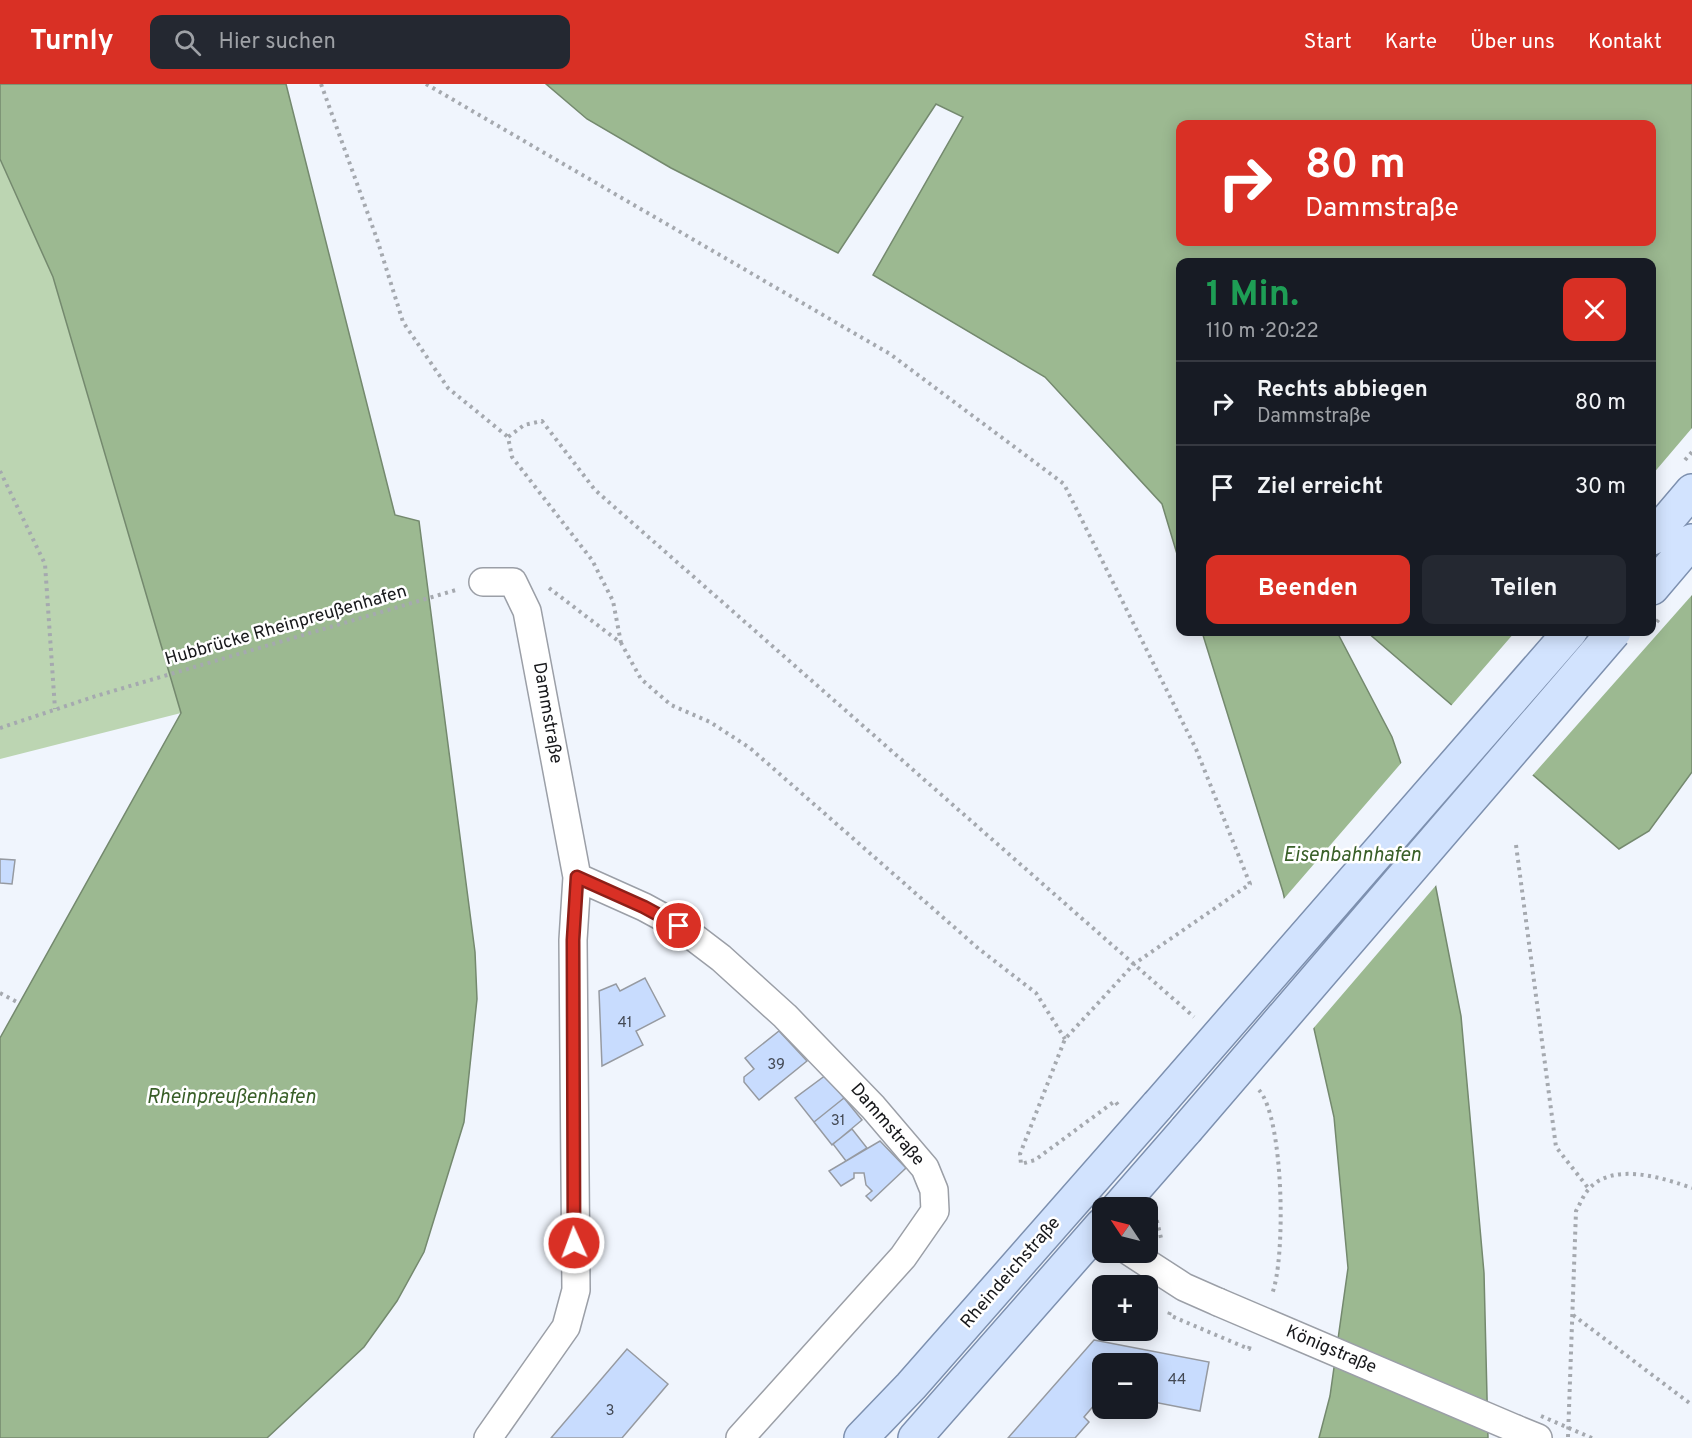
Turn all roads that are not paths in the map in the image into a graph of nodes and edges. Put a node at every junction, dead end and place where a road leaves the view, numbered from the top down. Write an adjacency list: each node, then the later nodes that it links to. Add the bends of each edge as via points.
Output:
1 (1692, 491): 2 (main road)
2 (1656, 533)
3 (1692, 541): 5 (main road)
4 (483, 582): 8 (street, Dammstraße, via 513,582 527,611)
5 (1656, 583)
6 (1567, 636): 14 (main road, Rheindeichstraße, bridge, via 911,1386)
7 (1611, 636): 9 (main road, Rheindeichstraße, bridge)
8 (577, 877): 12 (street, Dammstraße, via 573,940 576,1290 566,1327); 13 (street, Dammstraße, via 670,921 721,958 785,1016 873,1107 925,1167 934,1190 935,1211 903,1257)
9 (1128, 1197)
10 (1092, 1238): 15 (main road, Rheindeichstraße)
11 (1147, 1263): 16 (street, Königstraße, bridge, via 1184,1287)
12 (488, 1438)
13 (740, 1438)
14 (861, 1438)
15 (915, 1438)
16 (1538, 1438)

